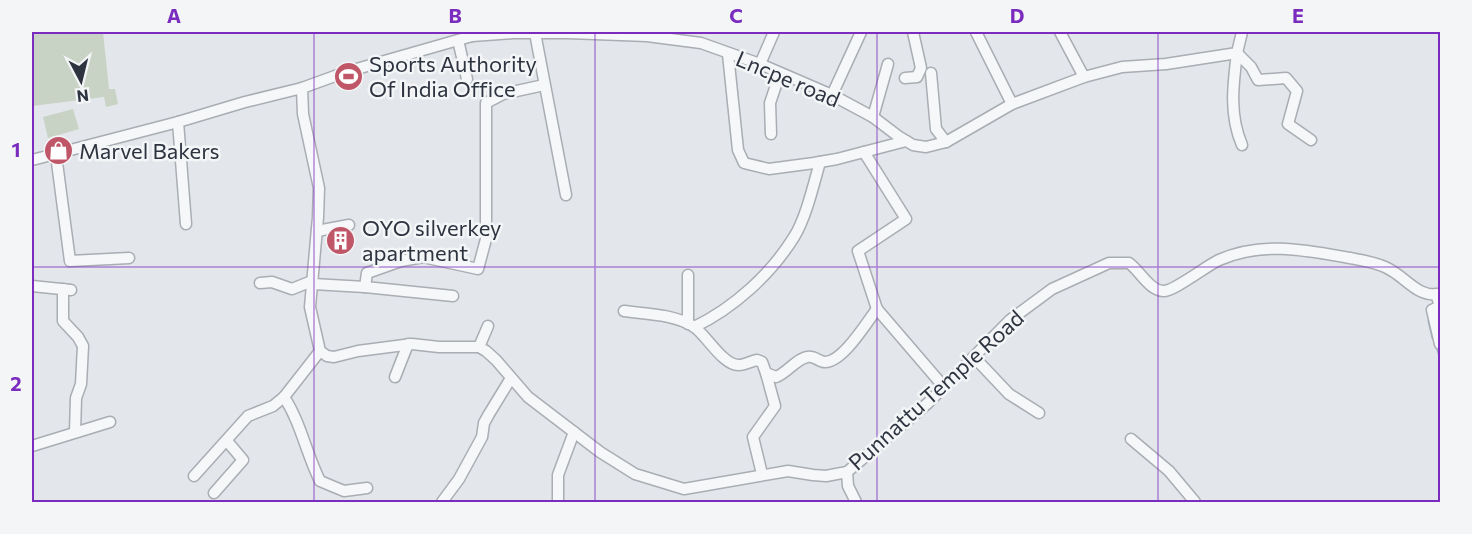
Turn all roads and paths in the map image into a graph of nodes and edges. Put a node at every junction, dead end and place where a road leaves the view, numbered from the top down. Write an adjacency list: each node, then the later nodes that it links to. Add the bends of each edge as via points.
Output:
1 (774, 32): 12 (street)
2 (861, 32): 21 (street)
3 (913, 32): 17 (street, via 921,68 916,77)
4 (976, 32): 22 (street)
5 (1060, 32): 16 (street)
6 (1242, 32): 10 (street)
7 (535, 33): 8 (street, Lncpe road); 11 (street, Lncpe road, via 678,38); 19 (street)
8 (472, 34): 9 (street, Lncpe road)
9 (458, 40): 18 (street); 20 (street, Lncpe road)
10 (1237, 53): 16 (street, Lncpe road, via 1122,67); 26 (street, via 1258,80 1286,78 1297,91 1288,124); 29 (street, via 1232,103)
11 (728, 54): 12 (street, Lncpe road); 33 (street, via 738,150 744,163 769,169)
12 (760, 64): 14 (street, Lncpe road)
13 (888, 64): 23 (street)
14 (780, 73): 21 (street, Lncpe road); 25 (street, via 770,103)
15 (930, 73): 28 (street, via 936,129)
16 (1084, 77): 22 (street, Lncpe road)
17 (905, 78)
18 (467, 79)
19 (544, 86): 34 (street); 43 (street, via 503,94 486,103 486,239 478,269 412,258 368,273)
20 (302, 88): 24 (street, Lncpe road); 37 (street, via 303,114 319,188)
21 (832, 95): 23 (street, Lncpe road)
22 (1012, 104): 28 (street, Lncpe road)
23 (873, 117): 27 (street, Lncpe road)
24 (178, 122): 31 (street, Lncpe road); 35 (street)
25 (771, 134)
26 (1311, 140)
27 (906, 141): 28 (street, Lncpe road, via 926,147); 30 (street)
28 (946, 142)
29 (1242, 146)
30 (864, 152): 33 (street); 46 (street, via 906,219 858,251)
31 (56, 155): 32 (street, Lncpe road); 38 (street, via 70,261)
32 (32, 160)
33 (820, 162): 48 (street, via 795,236 772,267 713,318)
34 (566, 195)
35 (186, 224)
36 (349, 225): 37 (street)
37 (317, 231): 41 (street)
38 (129, 258)
39 (688, 275): 48 (street)
40 (260, 283): 41 (street, via 272,282 292,289)
41 (312, 283): 43 (street); 53 (street, via 310,307)
42 (32, 286): 62 (street, via 67,290 63,321 83,346)
43 (365, 286): 44 (street)
44 (453, 296)
45 (1438, 297): 51 (street, via 1432,310); 54 (street, Punnattu Temple Road, via 1420,293 1385,266 1300,249 1260,248 1219,260 1168,291 1159,291 1129,263 1121,261 1052,289 1010,320)
46 (877, 309): 55 (street, via 843,353 832,360 823,362 810,356 776,377); 58 (street)
47 (624, 311): 48 (street)
48 (691, 325): 55 (street, via 733,364 757,360)
49 (488, 326): 52 (street)
50 (408, 344): 52 (street); 53 (street, via 334,357); 56 (street)
51 (1440, 344)
52 (479, 347): 57 (street, Punnattu Temple Road)
53 (320, 351): 59 (street)
54 (974, 357): 58 (street, Punnattu Temple Road); 60 (street, via 1009,394)
55 (766, 373): 68 (street, via 775,406 753,436)
56 (395, 377)
57 (511, 378): 63 (street, Punnattu Temple Road, via 528,397); 72 (street, via 489,414 482,437 459,479)
58 (944, 387): 67 (street, Punnattu Temple Road)
59 (284, 397): 65 (street, via 248,416); 70 (street, via 299,423 308,458 320,482 344,490)
60 (1039, 413)
61 (110, 422): 62 (street)
62 (75, 432): 66 (street)
63 (574, 432): 68 (street, Punnattu Temple Road, via 635,474 684,489); 73 (street, via 558,475)
64 (1131, 439): 75 (street, via 1169,471)
65 (227, 441): 69 (street); 71 (street, via 243,460)
66 (32, 446)
67 (847, 472): 68 (street, Punnattu Temple Road); 74 (street, via 848,486)
68 (762, 474)
69 (194, 476)
70 (367, 488)
71 (214, 493)
72 (442, 502)
73 (558, 502)
74 (856, 502)
75 (1195, 502)

